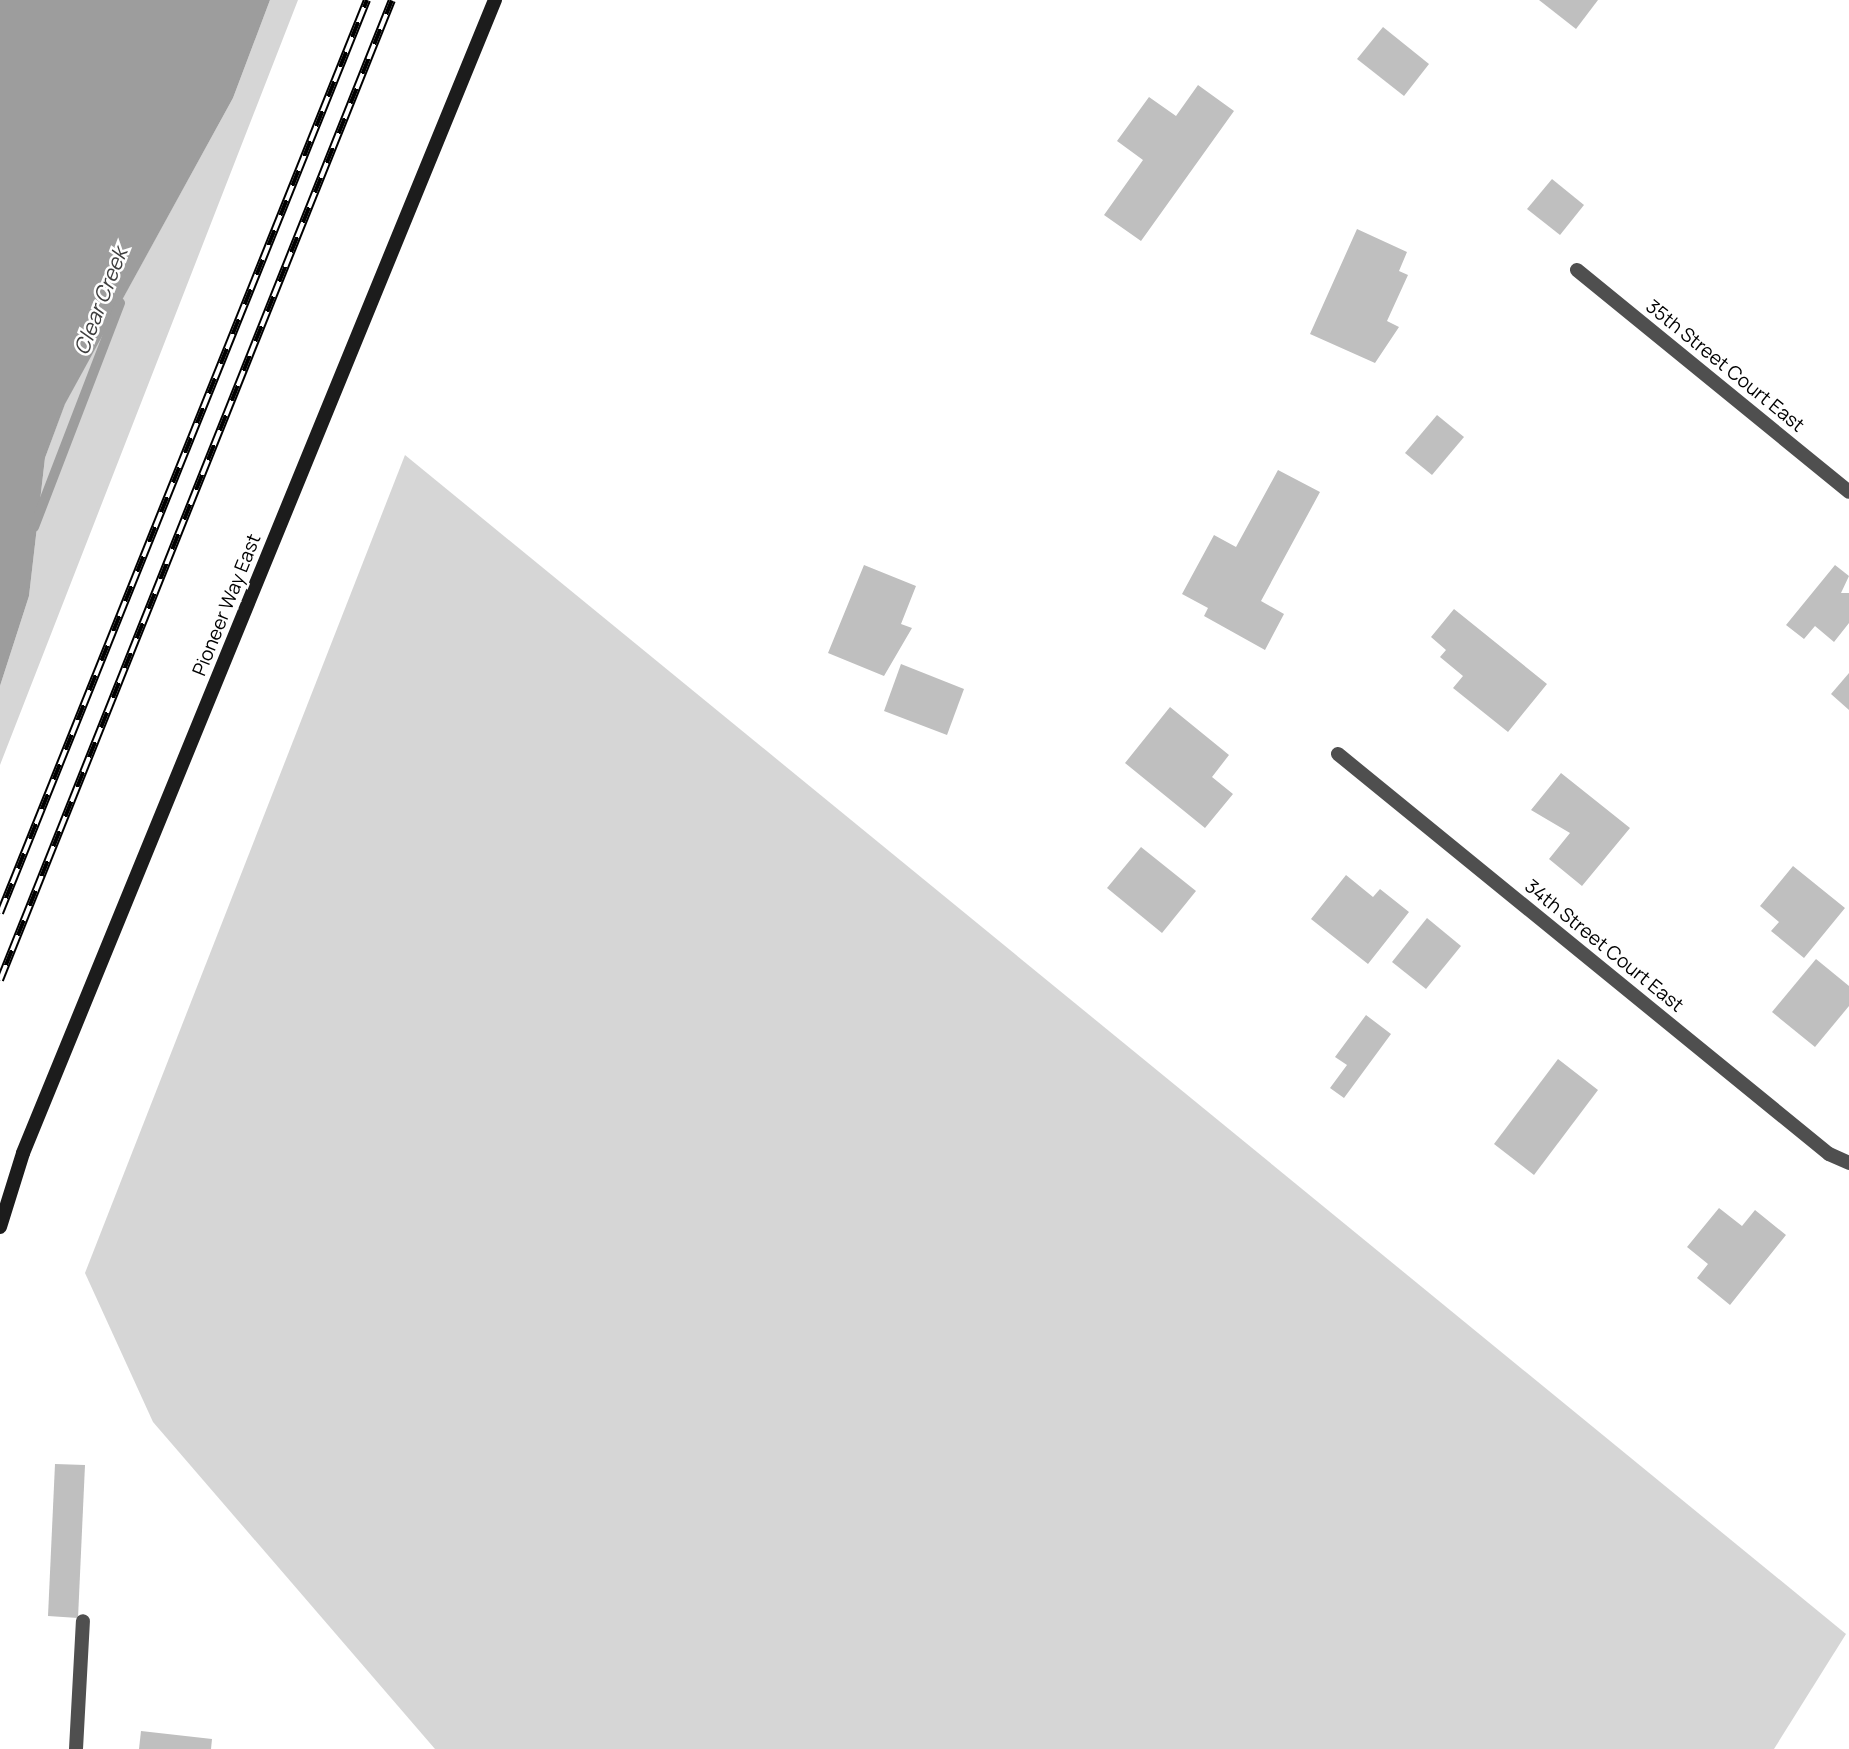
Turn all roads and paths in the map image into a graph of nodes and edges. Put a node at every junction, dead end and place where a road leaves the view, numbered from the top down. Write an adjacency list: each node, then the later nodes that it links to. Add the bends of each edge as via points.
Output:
1 (495, 0): 6 (main road, Pioneer Way East, via 23,1153)
2 (1577, 270): 3 (street, 35th Street Court East)
3 (1849, 492)
4 (1338, 754): 5 (street, 34th Street Court East, via 1829,1154)
5 (1849, 1163)
6 (0, 1227)
7 (83, 1620): 8 (street)
8 (76, 1749)

